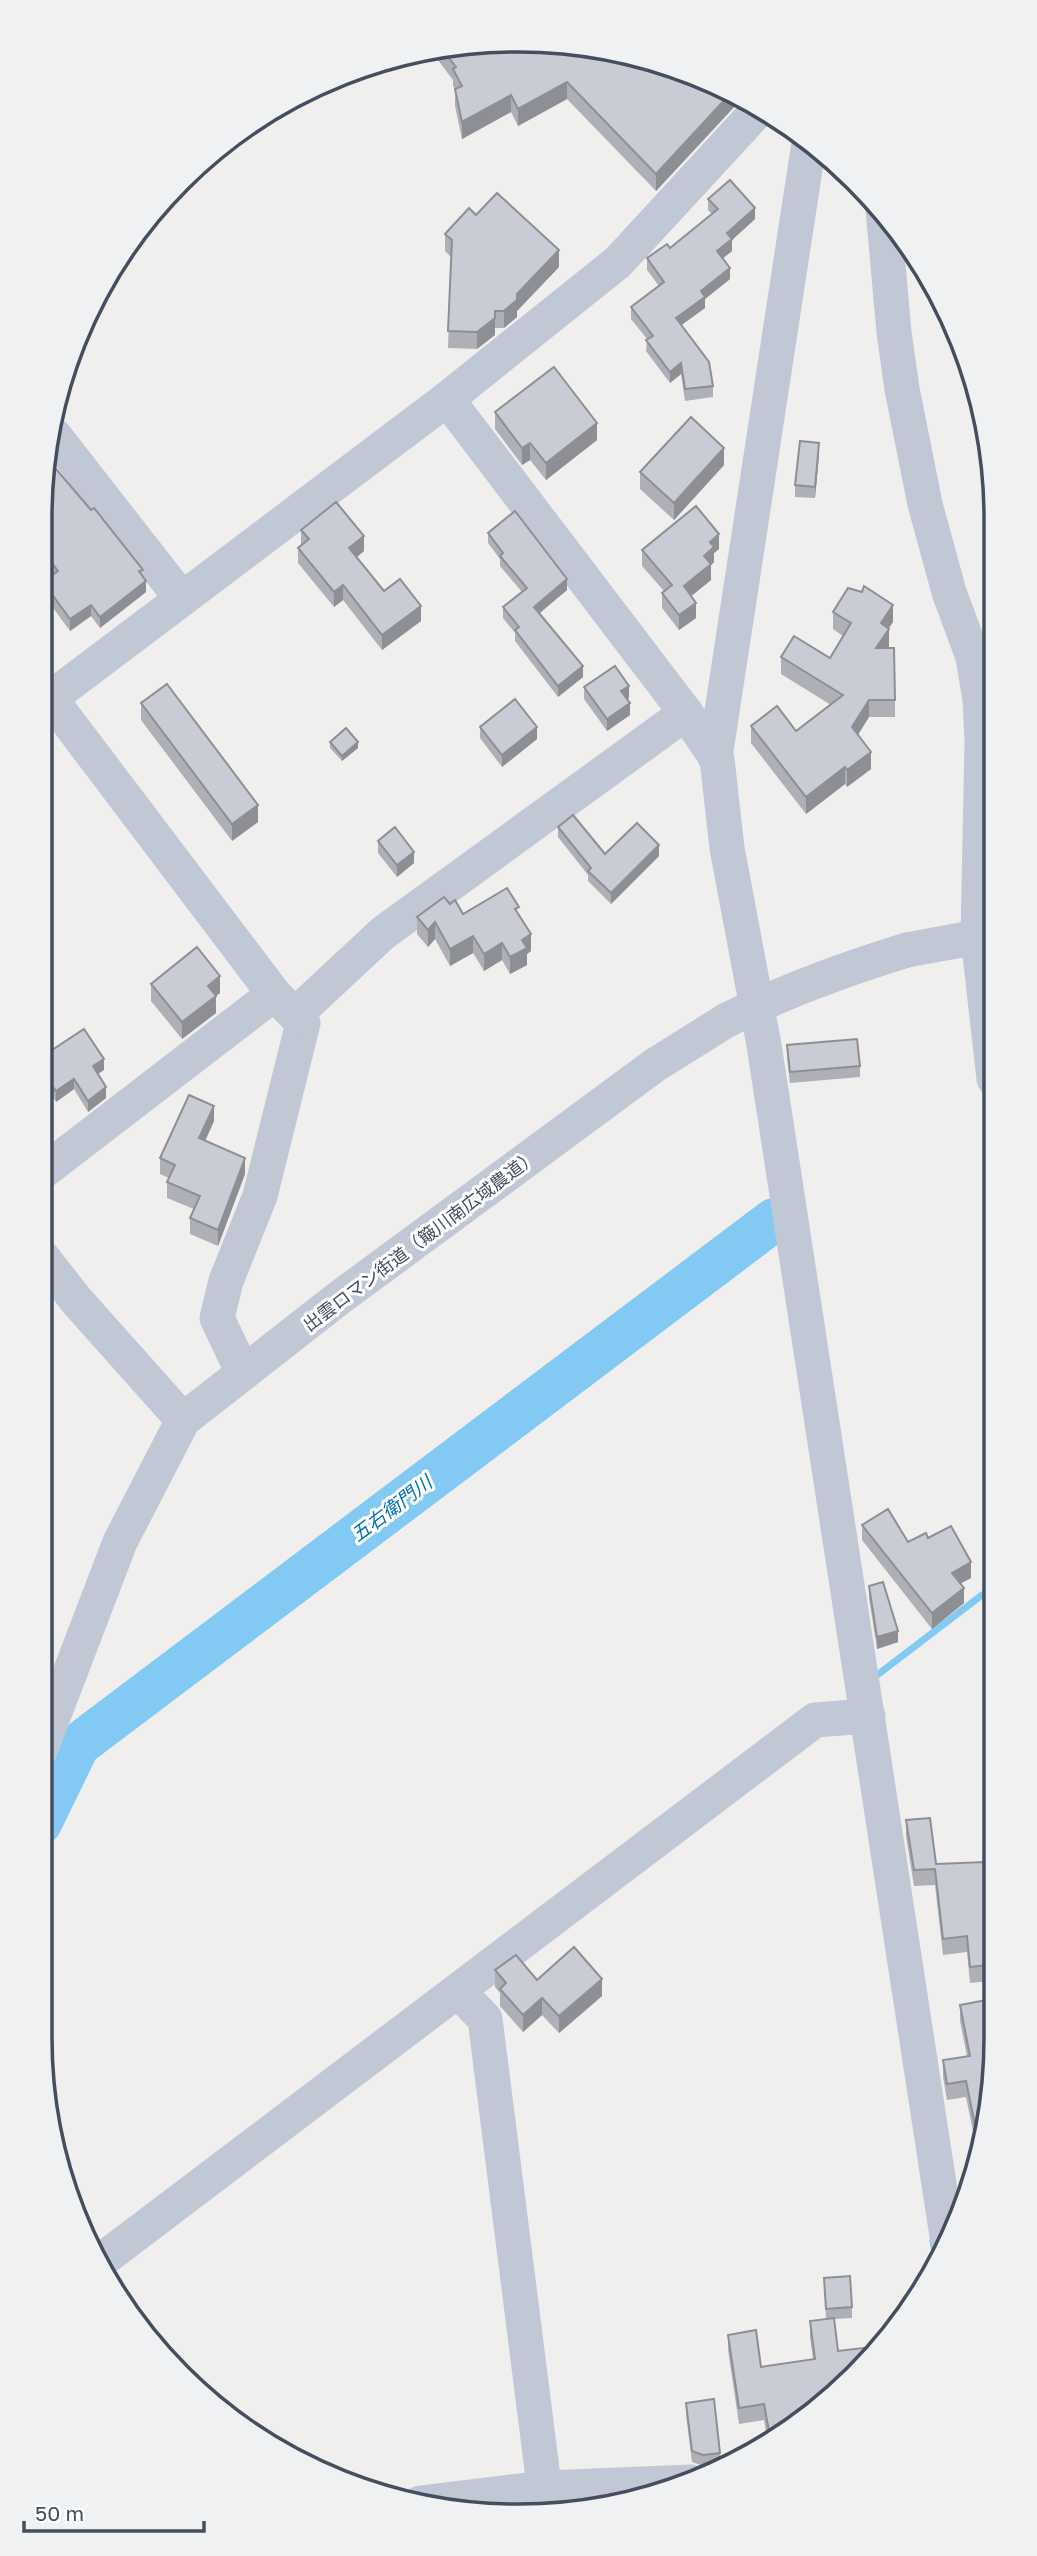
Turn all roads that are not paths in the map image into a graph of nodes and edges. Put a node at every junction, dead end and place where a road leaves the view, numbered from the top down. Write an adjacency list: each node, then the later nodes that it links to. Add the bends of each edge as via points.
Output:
1 (753, 116): 4 (street, via 618,262)
2 (807, 153): 10 (street)
3 (885, 231): 11 (street, via 902,389 925,504 949,593 973,657 980,700)
4 (447, 399): 6 (street); 9 (street)
5 (59, 441): 6 (street)
6 (182, 599): 7 (street)
7 (52, 697)
8 (52, 711): 13 (street)
9 (685, 713): 10 (street); 13 (street)
10 (715, 757): 18 (street)
11 (984, 838)
12 (984, 935): 16 (street, 出雲ロマン街道（簸川南広域農道）, bridge, via 907,950 839,971 727,1020 655,1065)
13 (285, 1004): 14 (street); 16 (street, via 303,1023 260,1196 226,1281 217,1318)
14 (52, 1166)
15 (52, 1269): 17 (street)
16 (243, 1373): 17 (street, 出雲ロマン街道（簸川南広域農道）)
17 (183, 1420): 19 (street, 出雲ロマン街道（簸川南広域農道）, via 120,1542)
18 (868, 1716): 20 (street, via 815,1720); 21 (street)
19 (52, 1720)
20 (457, 1991): 22 (street); 24 (street, via 485,2019)
21 (945, 2224)
22 (107, 2256)
23 (636, 2489): 24 (street)
24 (546, 2498): 25 (street)
25 (477, 2502)

